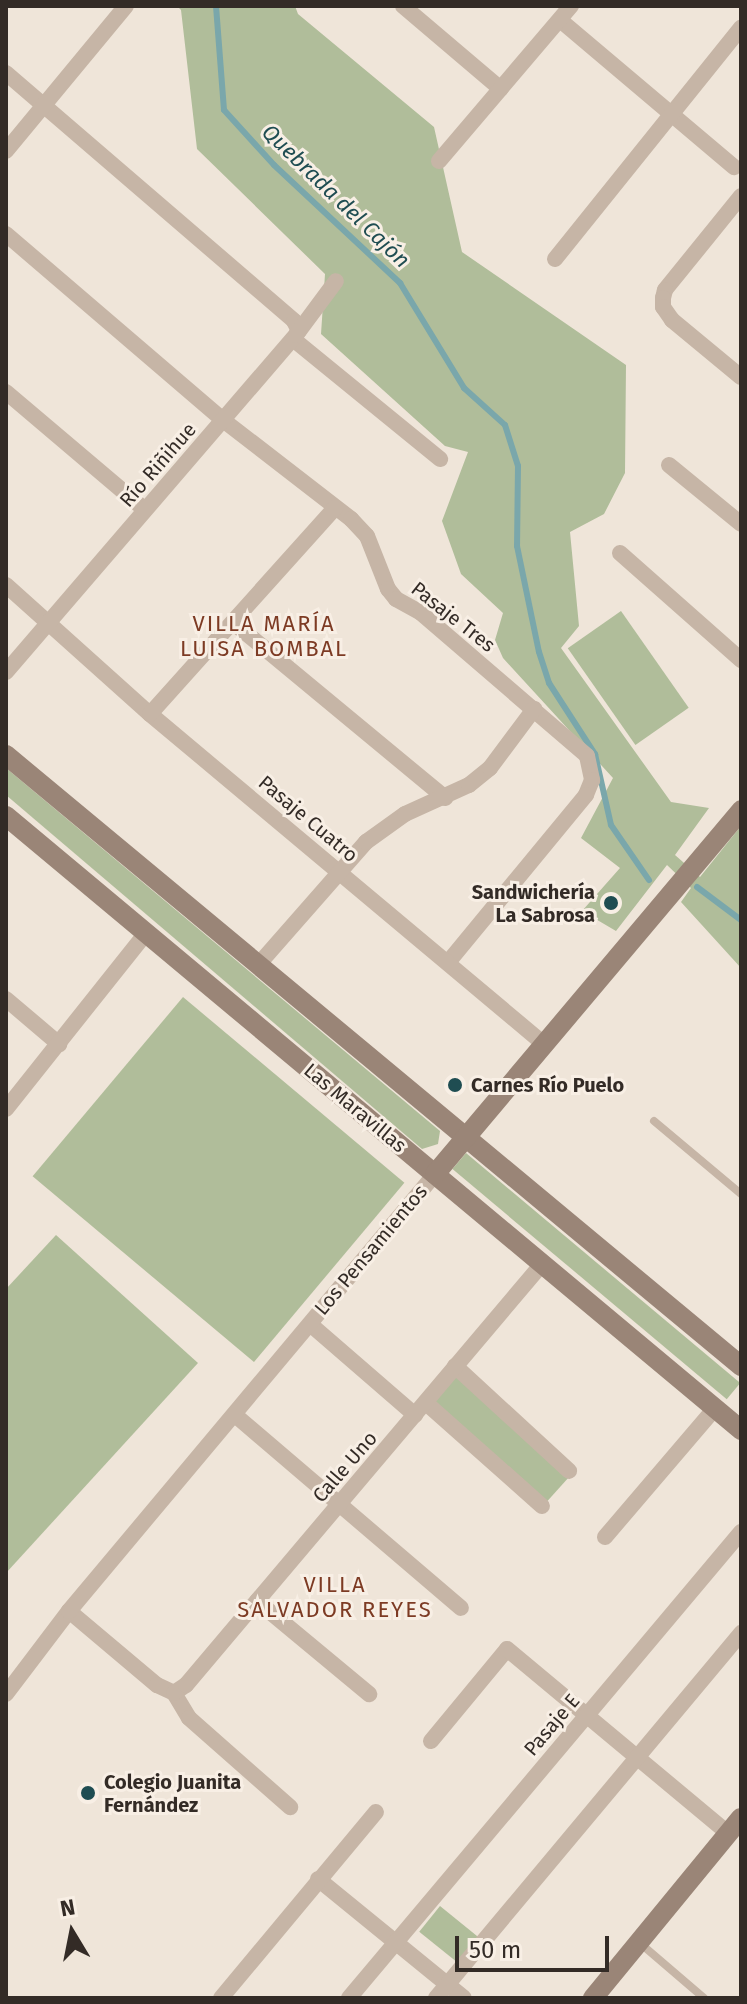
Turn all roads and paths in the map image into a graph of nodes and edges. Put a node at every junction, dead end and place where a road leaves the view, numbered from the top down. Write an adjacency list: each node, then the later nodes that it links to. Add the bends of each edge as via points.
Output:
1 (126, 6): 7 (street)
2 (403, 6): 6 (street)
3 (564, 11): 6 (street); 8 (street)
4 (741, 28): 8 (street)
5 (6, 73): 7 (street)
6 (501, 89): 10 (street)
7 (45, 104): 9 (street); 16 (street, via 294,321)
8 (670, 113): 11 (street); 14 (street)
9 (6, 151)
10 (439, 161)
11 (734, 167)
12 (741, 196): 17 (street, via 665,290 663,307)
13 (6, 234): 19 (street, Pasaje Tres)
14 (555, 259)
15 (336, 281): 16 (street, Río Riñihue)
16 (296, 335): 19 (street, Río Riñihue); 20 (street)
17 (741, 377)
18 (6, 392): 23 (street)
19 (223, 420): 22 (street, Pasaje Tres); 23 (street, Río Riñihue)
20 (440, 459)
21 (669, 465): 24 (street)
22 (335, 508): 28 (street); 31 (street, Pasaje Tres, via 367,536 396,599 421,613)
23 (145, 510): 27 (street, Río Riñihue)
24 (741, 524)
25 (620, 553): 29 (street)
26 (6, 585): 27 (street, Pasaje Cuatro)
27 (49, 622): 30 (street, Río Riñihue); 32 (street, Pasaje Cuatro)
28 (235, 624): 32 (street); 34 (street)
29 (741, 660)
30 (6, 672)
31 (534, 709): 34 (street, via 490,768); 39 (street, Pasaje Tres, via 587,756 592,780 586,795)
32 (150, 714): 37 (street, Pasaje Cuatro)
33 (6, 755): 40 (street)
34 (445, 798): 37 (street, via 387,826)
35 (741, 810): 43 (street, Los Pensamientos)
36 (6, 816): 38 (street, Las Maravillas)
37 (339, 870): 39 (street, Pasaje Cuatro); 40 (street)
38 (146, 933): 42 (street); 47 (street, Las Maravillas)
39 (449, 961): 43 (street, Pasaje Cuatro)
40 (258, 965): 46 (street)
41 (6, 999): 42 (street)
42 (59, 1044): 44 (street)
43 (544, 1044): 46 (street, Los Pensamientos)
44 (6, 1109)
45 (654, 1121): 48 (lane)
46 (465, 1138): 47 (street, Los Pensamientos); 52 (street)
47 (435, 1174): 49 (street, Las Maravillas); 50 (street, Los Pensamientos)
48 (741, 1194)
49 (542, 1264): 51 (street, Calle Uno); 53 (street, Las Maravillas)
50 (310, 1324): 54 (street); 55 (street, Los Pensamientos)
51 (455, 1366): 54 (street, Calle Uno); 57 (street)
52 (741, 1366)
53 (715, 1408): 56 (street, Las Maravillas); 61 (street)
54 (420, 1409): 58 (street, Calle Uno); 59 (street)
55 (235, 1415): 58 (street); 64 (street, Los Pensamientos)
56 (741, 1430)
57 (569, 1471)
58 (340, 1503): 62 (street, Calle Uno); 63 (street)
59 (542, 1506)
60 (741, 1532): 69 (street, Pasaje E)
61 (605, 1537)
62 (257, 1601): 66 (street, Calle Uno); 68 (street)
63 (461, 1608)
64 (69, 1611): 66 (street, via 157,1685); 67 (street, Los Pensamientos)
65 (741, 1633): 71 (street)
66 (174, 1693): 72 (street, via 189,1718)
67 (6, 1694)
68 (369, 1694)
69 (586, 1715): 70 (street, via 507,1649); 71 (street); 77 (street, Pasaje E)
70 (431, 1741)
71 (637, 1758): 74 (street); 78 (street)
72 (290, 1807)
73 (376, 1812): 75 (street)
74 (735, 1830): 76 (street)
75 (318, 1879): 77 (street); 79 (street)
76 (639, 1942): 83 (street); 84 (lane)
77 (394, 1943): 78 (street); 80 (street, Pasaje E)
78 (447, 1985): 81 (street); 82 (street)
79 (221, 1998)
80 (349, 1998)
81 (436, 1998)
82 (464, 1998)
83 (593, 1998)
84 (704, 1998)

